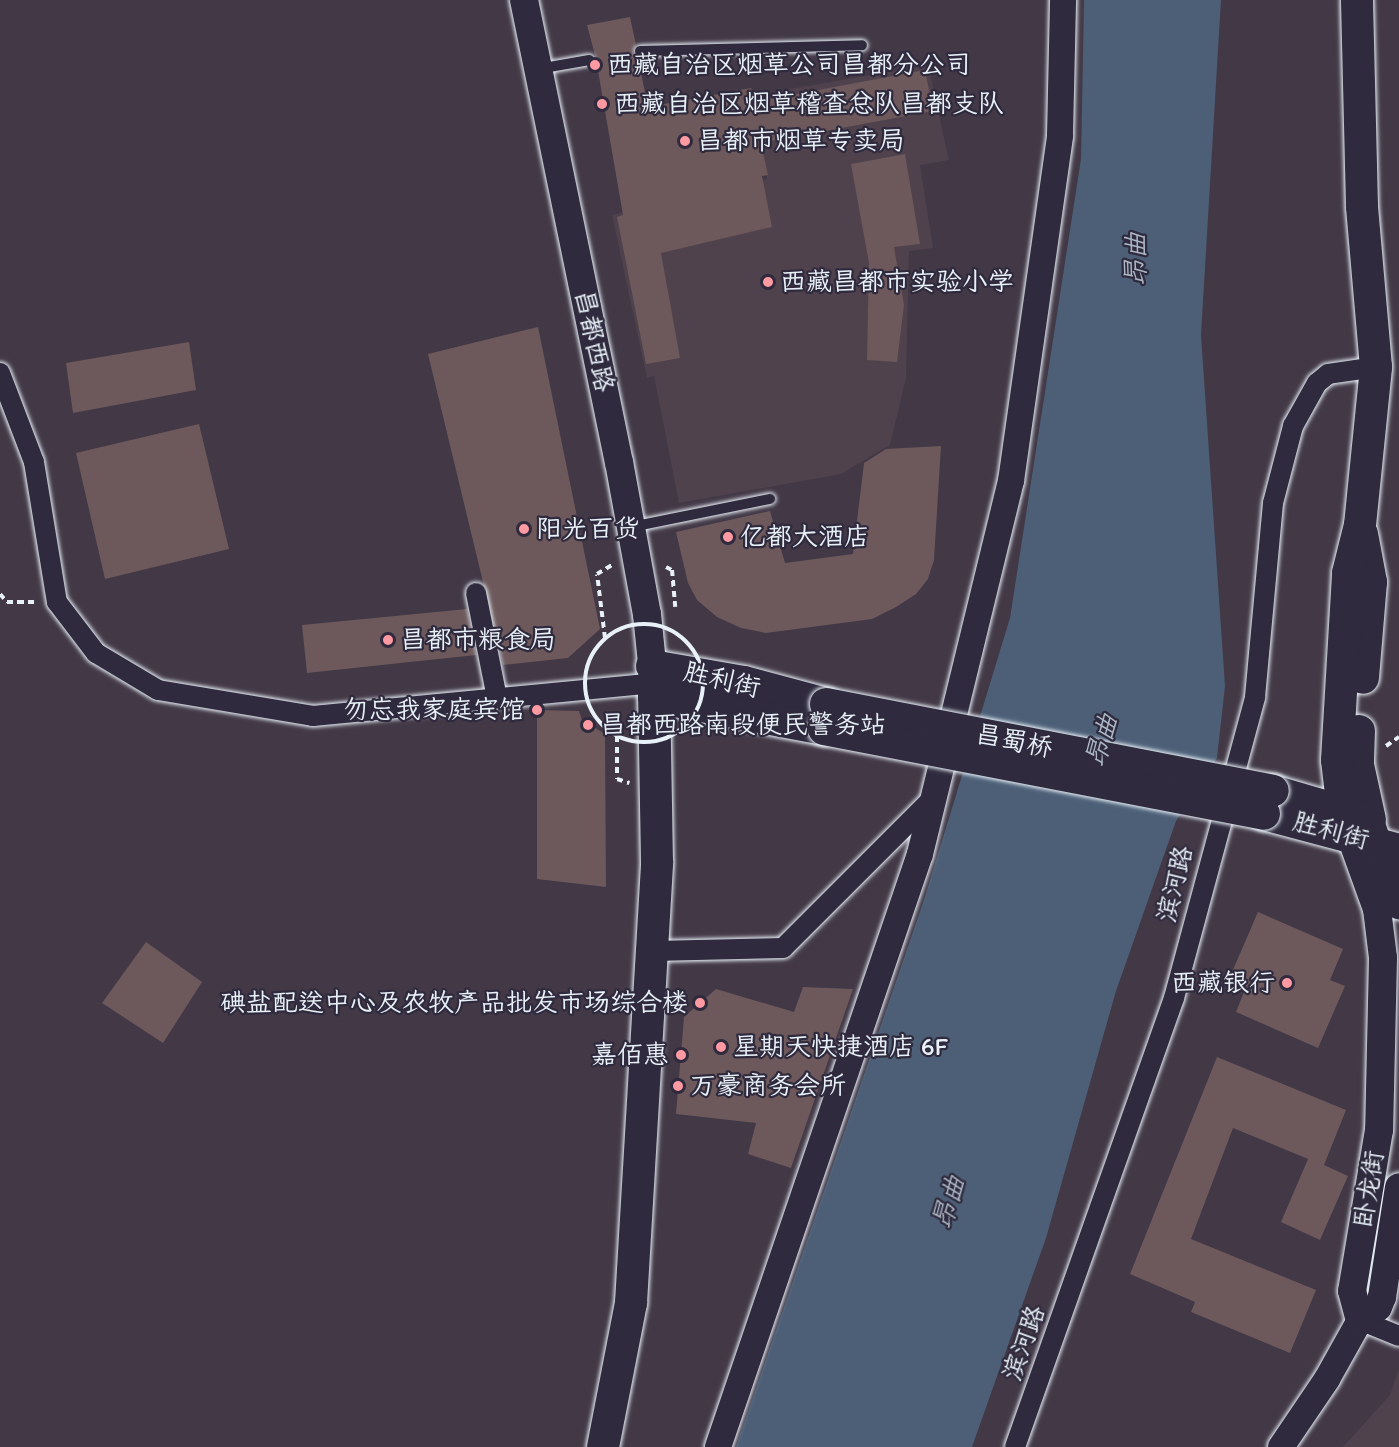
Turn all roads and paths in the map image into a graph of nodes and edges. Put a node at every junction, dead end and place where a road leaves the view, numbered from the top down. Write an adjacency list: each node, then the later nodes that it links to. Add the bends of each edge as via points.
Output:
1 (524, 0): 7 (main road, 昌都西路)
2 (1062, 0): 26 (street, via 1060,135 1011,481)
3 (1358, 0): 8 (main road, via 1362,206)
4 (862, 45): 5 (lane)
5 (639, 51)
6 (589, 60): 7 (lane)
7 (538, 69): 11 (main road, 昌都西路)
8 (1376, 368): 28 (main road, via 1360,525 1348,573 1338,785); 36 (street, 滨河路, via 1328,374 1317,383 1293,426 1274,503 1255,697 1174,998)
9 (0, 373): 16 (street, via 34,462)
10 (770, 499): 11 (lane)
11 (631, 527): 21 (main road, 昌都西路)
12 (672, 570): 17 (path)
13 (597, 574): 20 (path)
14 (476, 592): 22 (street)
15 (0, 594): 16 (path, via 7,602)
16 (57, 602): 22 (street, via 96,653 158,690 313,716)
17 (675, 613)
18 (676, 624): 19 (path)
19 (677, 634): 20 (path, bridge, via 660,626 640,624); 24 (path, bridge, via 699,662 703,680 694,713 668,737 634,741)
20 (605, 638): 24 (path, bridge, via 585,671 585,690 590,708 601,724)
21 (654, 682): 22 (street); 23 (main road, 胜利街, via 744,682); 30 (main road, via 657,862)
22 (496, 698)
23 (825, 717): 27 (main road, 昌蜀桥, bridge)
24 (617, 736): 25 (path)
25 (617, 779)
26 (933, 798): 30 (street, via 783,948); 35 (street, via 920,854)
27 (1268, 802): 28 (main road, 胜利街)
28 (1373, 832): 29 (main road); 32 (main road, 卧龙街, via 1383,958 1378,1130 1352,1291)
29 (1399, 905)
30 (653, 951): 34 (main road, via 632,1303)
31 (1399, 1187): 32 (main road, 卧龙街, via 1382,1297 1378,1308)
32 (1360, 1320): 33 (street); 37 (street, 卧龙街, via 1327,1379)
33 (1399, 1336)
34 (603, 1447)
35 (718, 1447)
36 (1015, 1447)
37 (1281, 1447)

